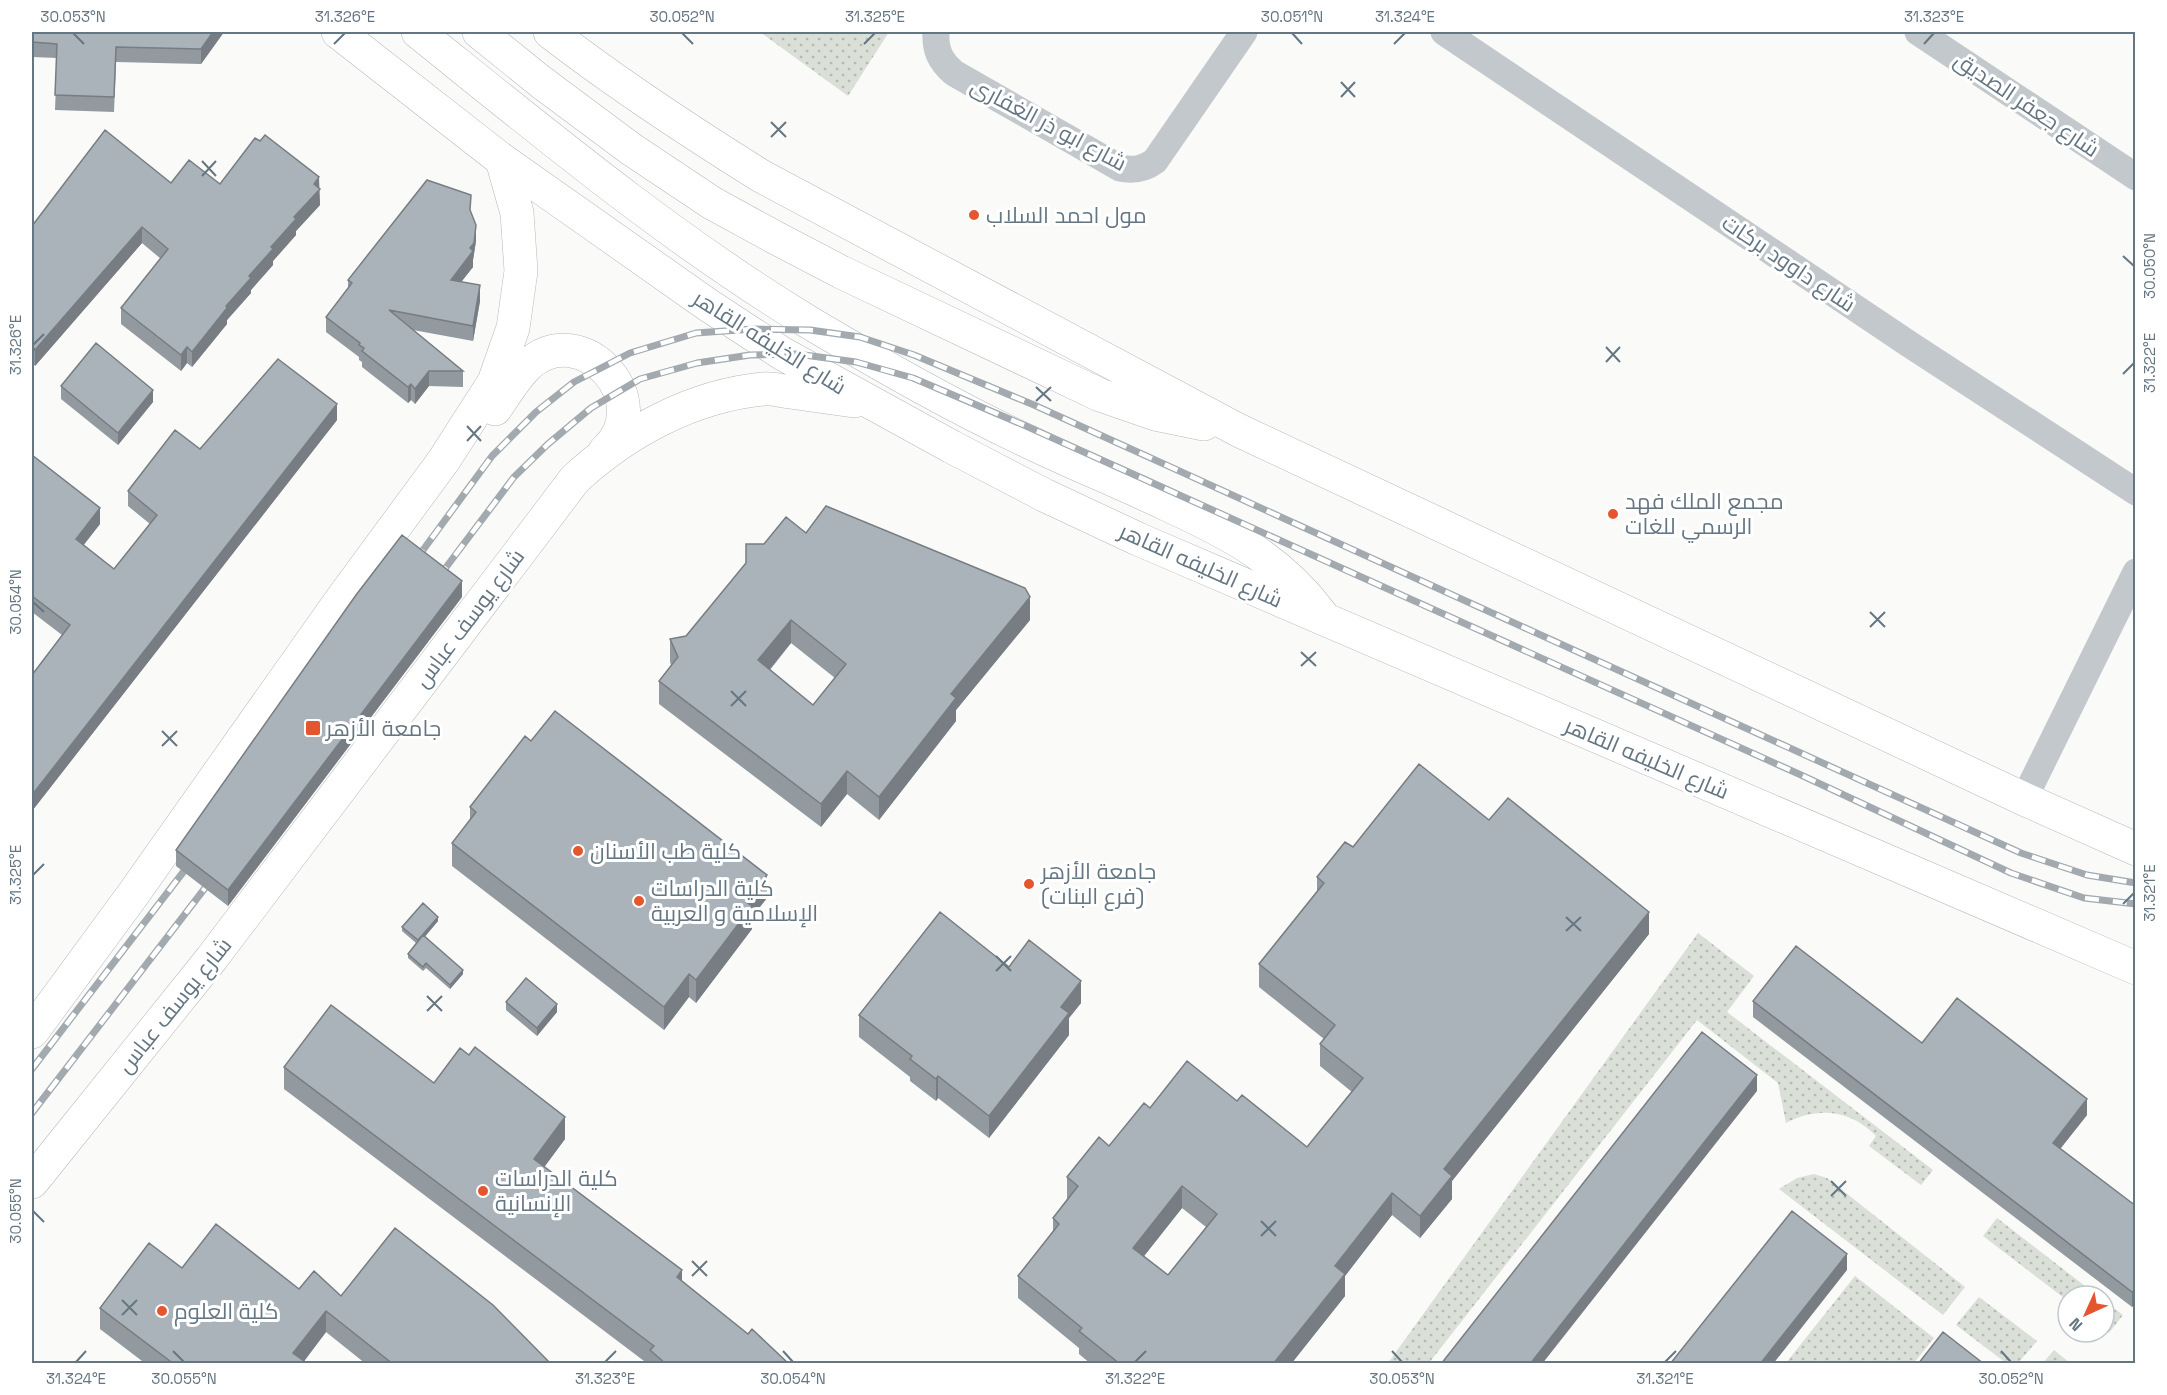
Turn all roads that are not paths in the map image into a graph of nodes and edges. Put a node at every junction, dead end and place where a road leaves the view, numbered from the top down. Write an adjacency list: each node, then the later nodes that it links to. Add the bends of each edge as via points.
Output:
1 (338, 32): 9 (main road, شارع الخليفه القاهر)
2 (418, 32): 17 (main road, via 580,162 736,276 956,405 1239,540 1286,574)
3 (479, 32): 12 (main road, via 632,149 712,202 776,238 1100,395 1155,414)
4 (550, 32): 12 (main road, via 628,89 761,176)
5 (1244, 32): 8 (street, شارع ابو ذر الغفارى, via 1163,152 1140,169 1120,168 954,73 944,64)
6 (1444, 32): 15 (street, شارع داوود بركات)
7 (1918, 32): 10 (street, شارع جعفر الصديق)
8 (937, 42)
9 (502, 160): 11 (main road, شارع الخليفه القاهر, via 783,354); 14 (main road, via 517,213 521,271 513,328 494,382)
10 (2136, 177)
11 (872, 404): 13 (main road, شارع يوسف عباس, via 765,389 747,392 693,406 660,420); 17 (main road, شارع الخليفه القاهر, via 1054,500)
12 (1238, 430): 18 (main road)
13 (599, 456): 14 (main road, via 617,436 622,423 622,396 609,371 598,362 562,351 528,365 474,436); 22 (main road, شارع يوسف عباس, via 553,505 220,949)
14 (444, 459): 21 (main road)
15 (2136, 492)
16 (2136, 572): 18 (street)
17 (1325, 620): 20 (main road, شارع الخليفه القاهر)
18 (2024, 799): 19 (main road)
19 (2136, 849)
20 (2136, 968)
21 (32, 1032)
22 (32, 1182)

